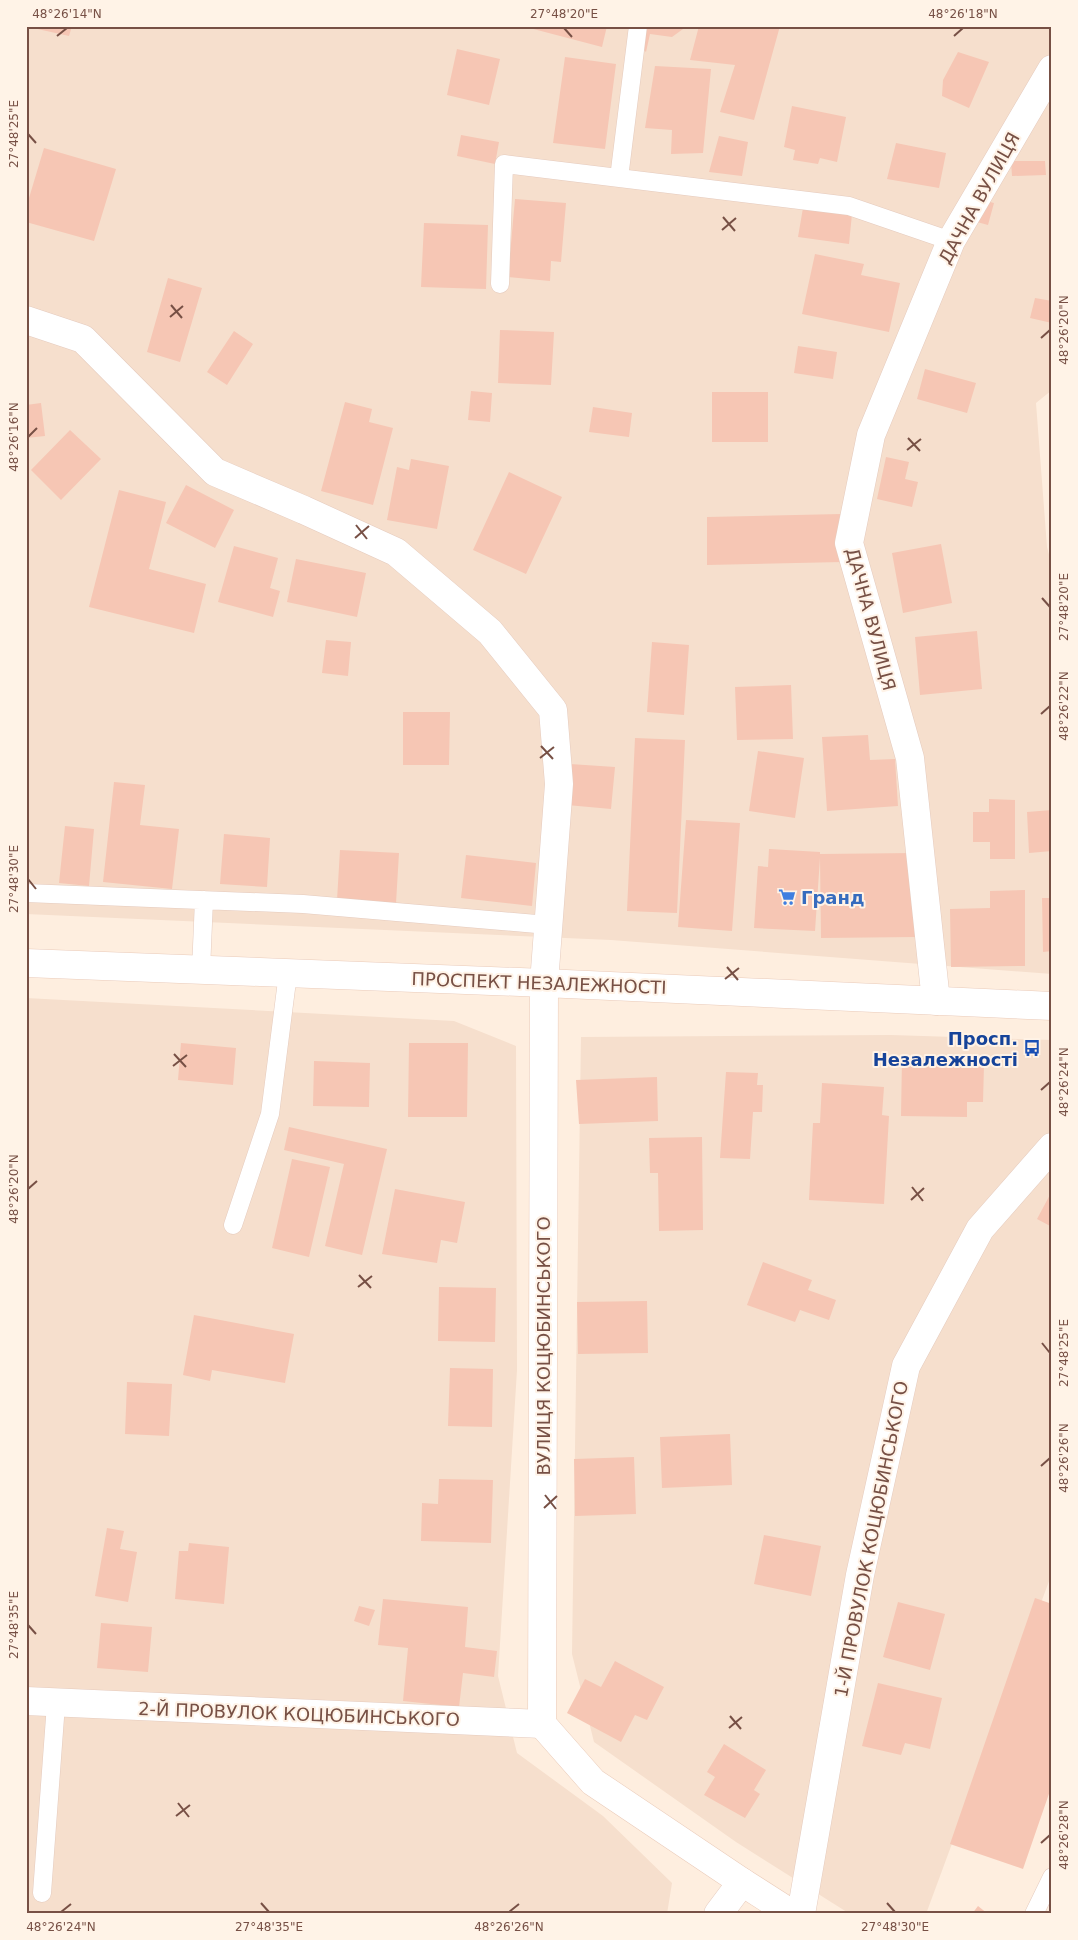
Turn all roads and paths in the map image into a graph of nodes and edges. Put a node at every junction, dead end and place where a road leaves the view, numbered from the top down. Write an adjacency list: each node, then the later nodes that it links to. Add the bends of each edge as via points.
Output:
1 (638, 26): 3 (lane)
2 (1052, 69): 4 (street, ДАЧНА ВУЛИЦЯ)
3 (619, 178): 4 (lane, via 849,206); 5 (lane, via 504,164)
4 (951, 241): 14 (street, ДАЧНА ВУЛИЦЯ, via 871,435 849,543 910,758)
5 (500, 284)
6 (26, 320): 9 (street, ВУЛИЦЯ КОЦЮБИНСЬКОГО, via 83,339 215,472 396,552 490,632 553,710 559,784)
7 (26, 893): 8 (lane)
8 (204, 900): 9 (lane, via 303,904); 11 (lane)
9 (548, 925): 13 (street, ВУЛИЦЯ КОЦЮБИНСЬКОГО)
10 (26, 962): 11 (street, ПРОСПЕКТ НЕЗАЛЕЖНОСТІ)
11 (201, 970): 12 (street, ПРОСПЕКТ НЕЗАЛЕЖНОСТІ)
12 (288, 973): 13 (street, ПРОСПЕКТ НЕЗАЛЕЖНОСТІ); 17 (lane, via 270,1114)
13 (544, 983): 14 (street, ПРОСПЕКТ НЕЗАЛЕЖНОСТІ); 20 (street, ВУЛИЦЯ КОЦЮБИНСЬКОГО)
14 (936, 1001): 15 (street, ПРОСПЕКТ НЕЗАЛЕЖНОСТІ)
15 (1052, 1006)
16 (1052, 1147): 26 (street, 1-Й ПРОВУЛОК КОЦЮБИНСЬКОГО, via 980,1229 906,1366 860,1576)
17 (233, 1225)
18 (26, 1701): 19 (street, 2-Й ПРОВУЛОК КОЦЮБИНСЬКОГО)
19 (56, 1704): 20 (street, 2-Й ПРОВУЛОК КОЦЮБИНСЬКОГО); 23 (lane)
20 (542, 1724): 22 (street, via 593,1782)
21 (1052, 1877): 27 (lane)
22 (742, 1882): 24 (street); 25 (street)
23 (42, 1893)
24 (718, 1914)
25 (792, 1914)
26 (801, 1914)
27 (1034, 1914)

